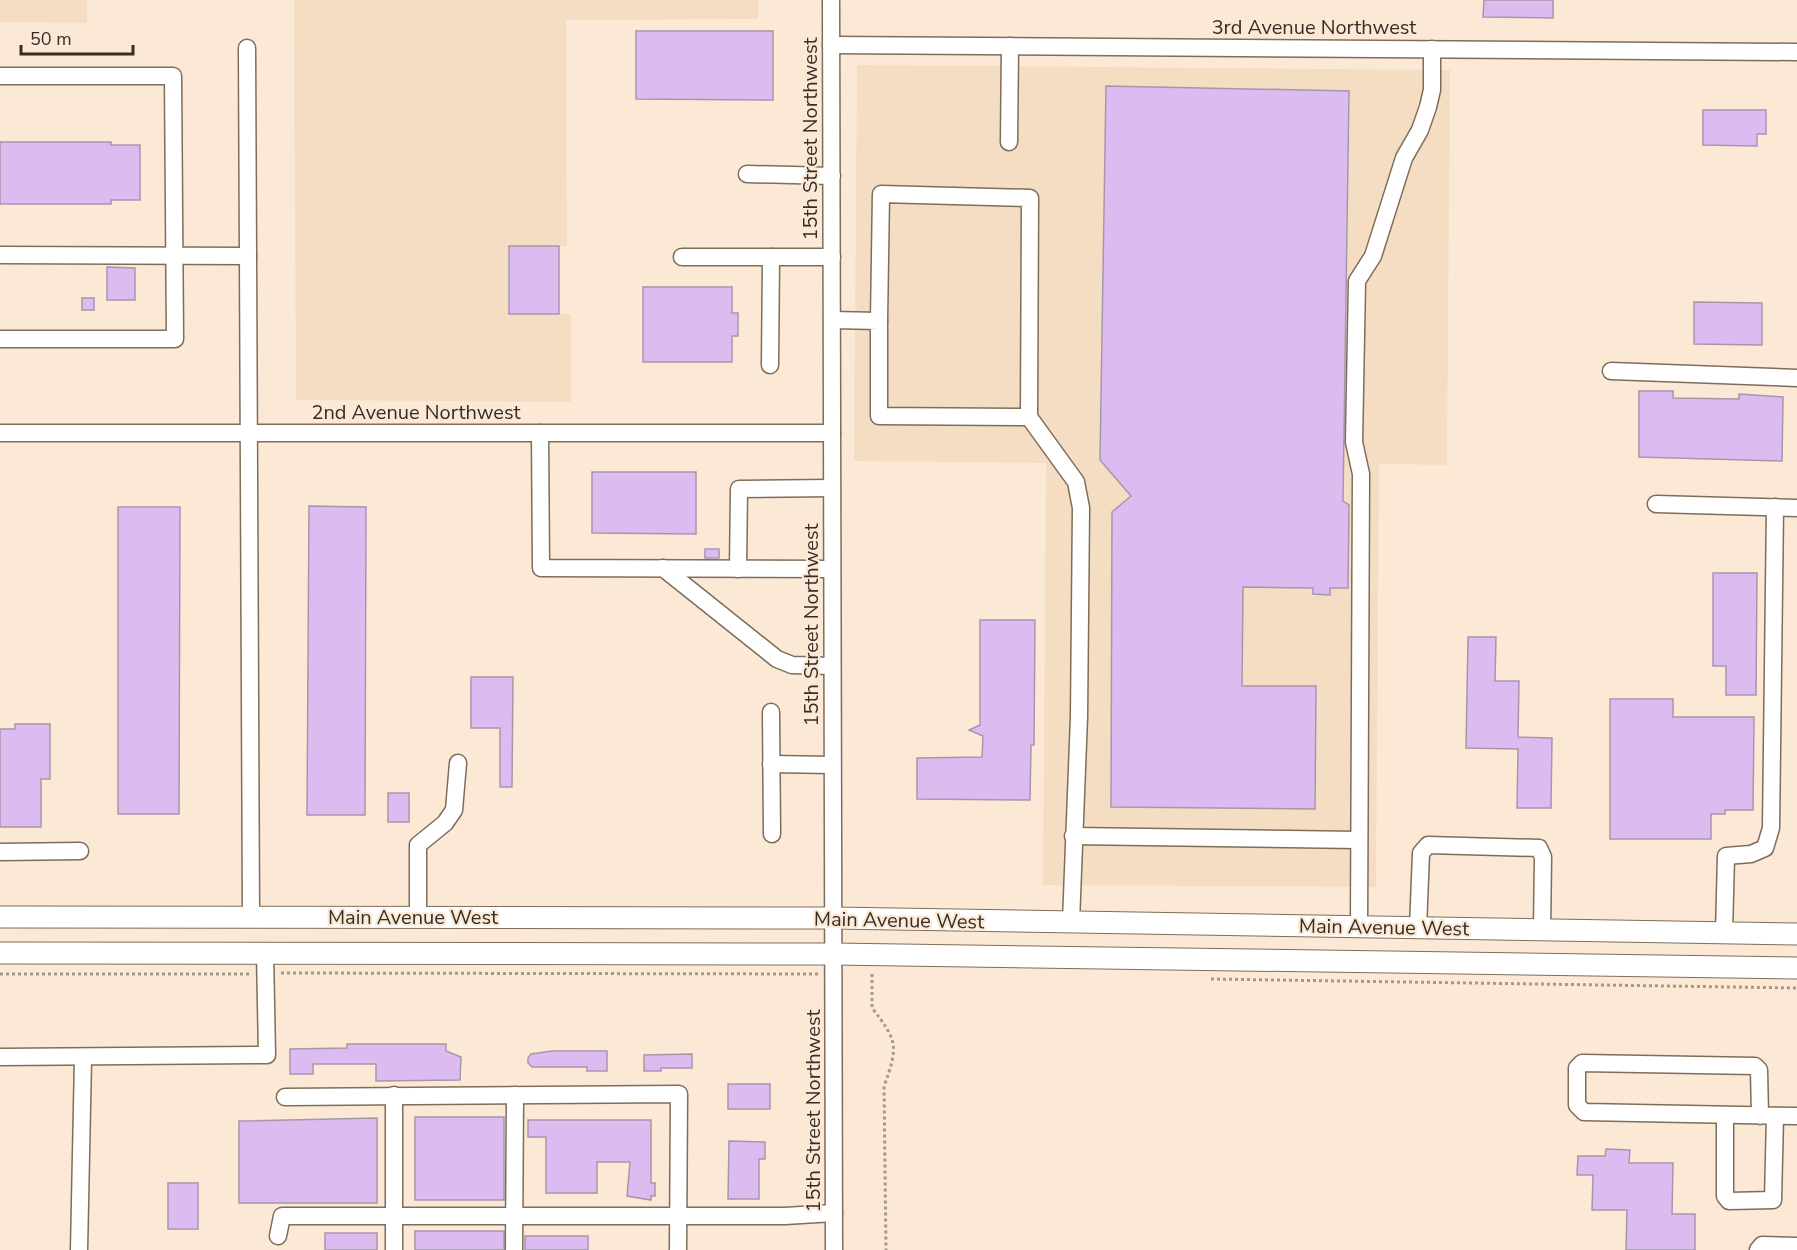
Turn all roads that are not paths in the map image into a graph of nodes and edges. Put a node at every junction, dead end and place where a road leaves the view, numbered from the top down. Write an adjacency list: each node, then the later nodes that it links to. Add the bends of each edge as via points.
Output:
1 (831, 0): 2 (street, 15th Street Northwest)
2 (831, 45): 3 (street, 3rd Avenue Northwest); 10 (street, 15th Street Northwest)
3 (1010, 46): 5 (street, 3rd Avenue Northwest); 8 (street)
4 (248, 48): 13 (street)
5 (1432, 49): 6 (street, 3rd Avenue Northwest); 42 (street, via 1428,107 1404,158 1373,255 1357,281 1354,442 1361,474)
6 (1797, 52)
7 (0, 76): 12 (street, via 174,76)
8 (1009, 142)
9 (747, 174): 10 (street)
10 (832, 176): 16 (street, 15th Street Northwest)
11 (0, 255): 12 (street)
12 (174, 255): 13 (street); 19 (street, via 175,339)
13 (248, 256): 24 (street)
14 (682, 256): 15 (street)
15 (771, 257): 16 (street); 20 (street)
16 (832, 257): 17 (street, 15th Street Northwest)
17 (832, 320): 18 (street); 27 (street, 15th Street Northwest)
18 (879, 321): 23 (street, via 879,416); 23 (street, via 881,194 1030,198)
19 (0, 339)
20 (770, 365)
21 (1611, 371): 22 (street)
22 (1797, 378)
23 (1029, 417): 41 (street, via 1076,482 1081,508 1079,717)
24 (249, 432): 25 (street, 2nd Avenue Northwest); 26 (street, 2nd Avenue Northwest); 46 (street)
25 (0, 433)
26 (540, 433): 27 (street, 2nd Avenue Northwest); 32 (street, via 541,568)
27 (832, 433): 28 (street, 15th Street Northwest)
28 (832, 488): 33 (street, via 739,489); 34 (street, 15th Street Northwest)
29 (1656, 504): 30 (street)
30 (1775, 507): 31 (street); 53 (street, via 1772,828 1765,848 1751,854 1726,856)
31 (1797, 508)
32 (663, 568): 33 (street); 35 (street, via 777,659 792,664)
33 (738, 569): 34 (street)
34 (832, 569): 35 (street, 15th Street Northwest)
35 (832, 666): 39 (street, 15th Street Northwest)
36 (771, 712): 38 (street)
37 (458, 763): 47 (street, via 454,810 445,823 418,845)
38 (771, 764): 39 (street); 40 (street)
39 (832, 765): 48 (street, 15th Street Northwest)
40 (772, 834)
41 (1073, 836): 42 (street); 49 (street)
42 (1358, 840): 50 (street)
43 (80, 851): 44 (street)
44 (0, 852)
45 (0, 917): 46 (main road, Main Avenue West)
46 (251, 917): 47 (main road, Main Avenue West)
47 (418, 917): 48 (main road, Main Avenue West)
48 (834, 918): 49 (main road, Main Avenue West); 57 (street, 15th Street Northwest)
49 (1071, 922): 50 (main road, Main Avenue West)
50 (1359, 927): 51 (main road, Main Avenue West)
51 (1418, 928): 52 (main road, Main Avenue West); 52 (street, via 1421,853 1428,845 1539,848 1543,857)
52 (1542, 930): 53 (main road, Main Avenue West)
53 (1724, 933): 54 (main road, Main Avenue West)
54 (1797, 934)
55 (0, 953): 56 (main road, Main Avenue West)
56 (266, 963): 57 (main road, Main Avenue West); 60 (street, via 267,1055)
57 (833, 964): 58 (main road, Main Avenue West); 67 (street, 15th Street Northwest)
58 (1797, 968)
59 (0, 1057): 60 (street)
60 (83, 1059): 73 (street)
61 (394, 1095): 62 (street); 63 (street); 70 (street)
62 (515, 1095): 68 (street); 69 (street, via 679,1094)
63 (285, 1097)
64 (1725, 1115): 65 (street); 65 (street, via 1725,1196 1729,1201 1773,1200); 65 (street, via 1584,1112 1577,1105 1577,1068 1582,1063 1755,1066)
65 (1768, 1116): 66 (street)
66 (1797, 1116)
67 (834, 1213): 69 (street); 77 (street, 15th Street Northwest)
68 (514, 1214): 69 (street); 70 (street); 75 (street)
69 (678, 1215): 76 (street)
70 (394, 1216): 71 (street, via 282,1216); 74 (street)
71 (278, 1236)
72 (1797, 1246): 78 (street, via 1762,1245)
73 (78, 1250)
74 (394, 1250)
75 (514, 1250)
76 (678, 1250)
77 (834, 1250)
78 (1758, 1250)

